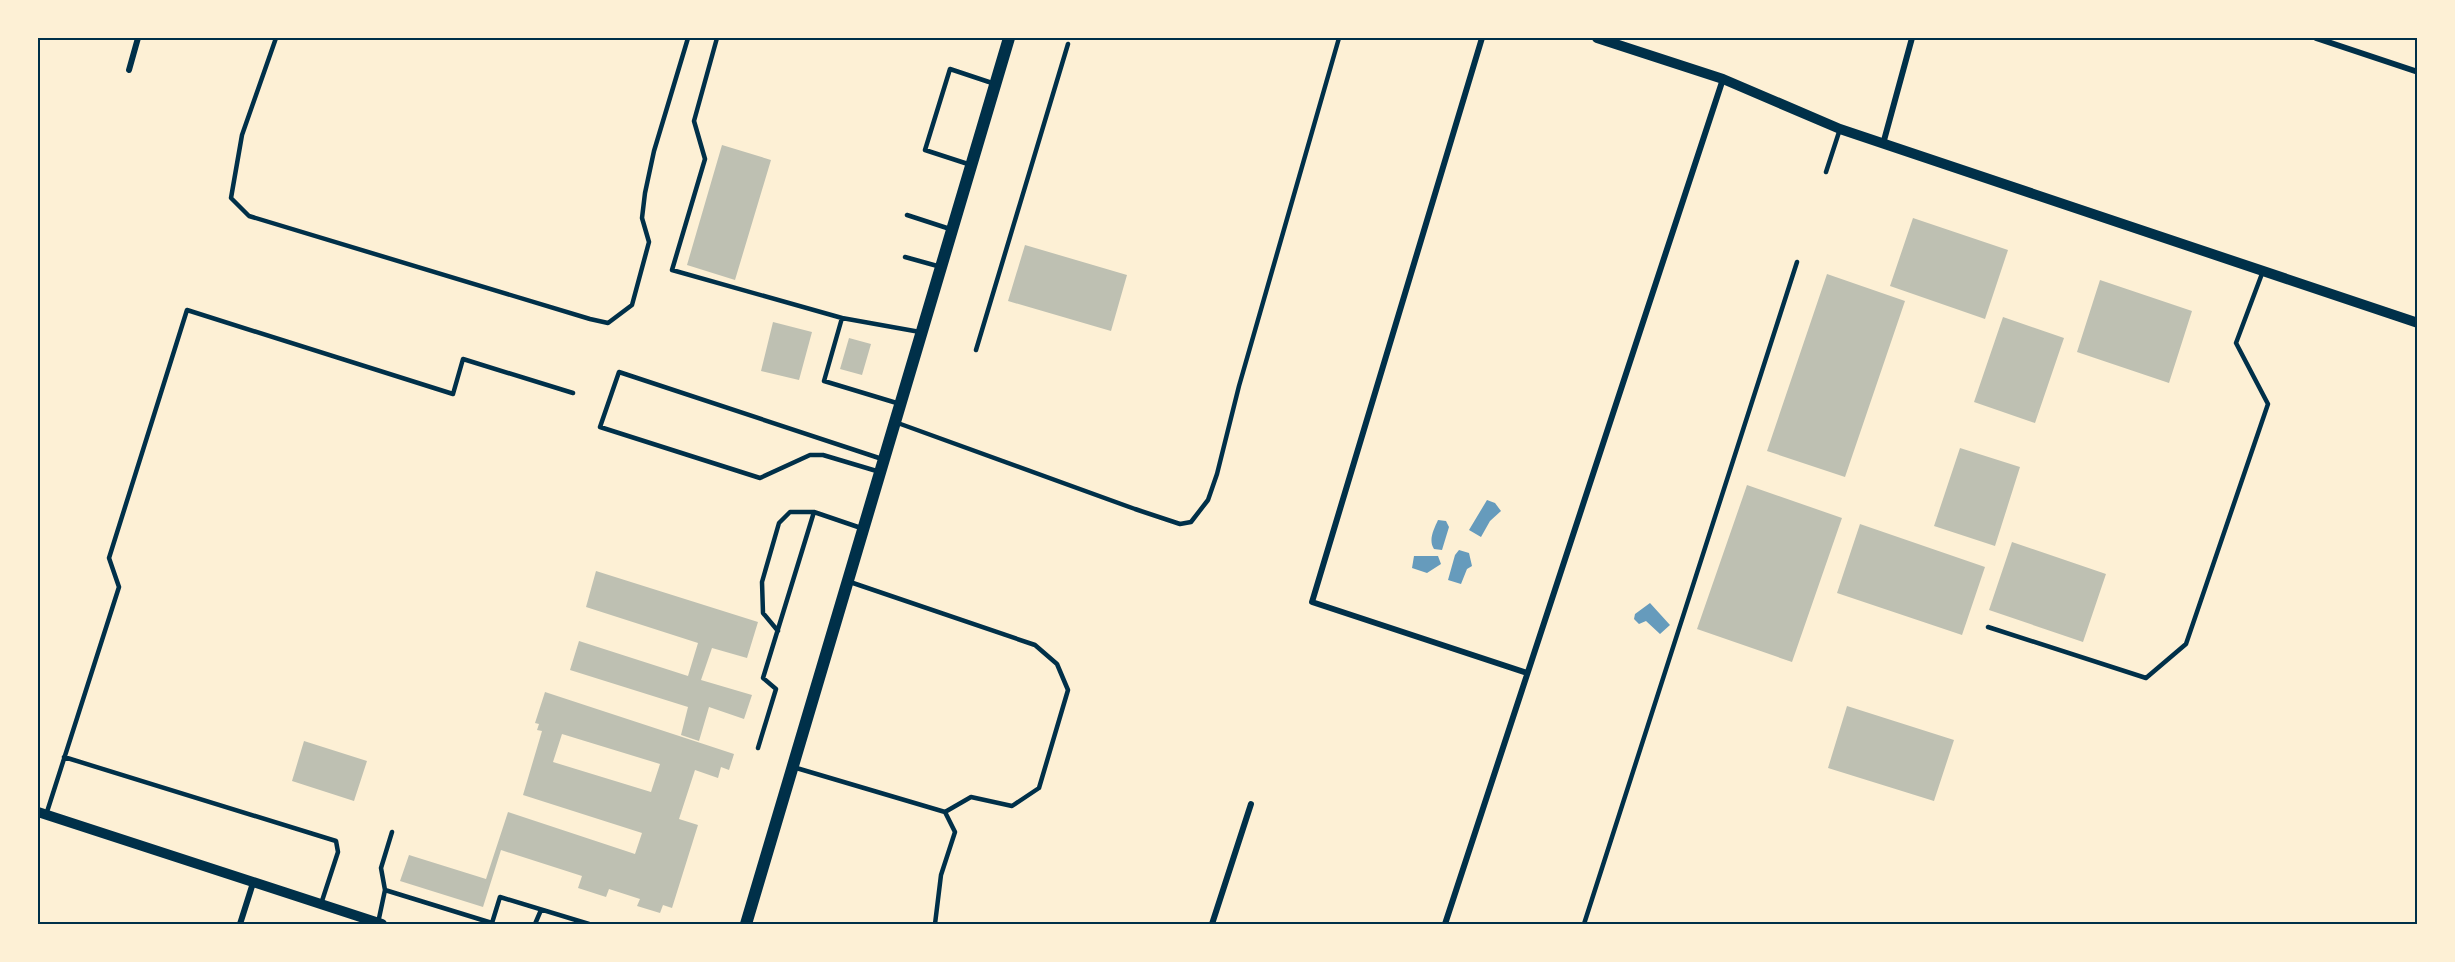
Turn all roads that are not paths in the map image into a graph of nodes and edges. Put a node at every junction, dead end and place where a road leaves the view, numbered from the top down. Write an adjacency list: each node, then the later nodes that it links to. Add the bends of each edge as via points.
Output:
1 (138, 38): 12 (street)
2 (276, 38): 3 (lane, via 242,135 231,198 249,216 608,323 632,305 649,242 642,218 654,151)
3 (688, 38)
4 (717, 38): 26 (lane, via 694,121 705,159 672,270)
5 (1009, 38): 15 (main road)
6 (1339, 38): 32 (lane, via 1217,474 1208,500 1191,522 1180,524 1135,509)
7 (1482, 38): 39 (street, via 1312,602)
8 (1597, 38): 14 (street)
9 (1912, 38): 17 (street)
10 (2316, 38): 13 (street)
11 (1068, 45): 29 (lane)
12 (129, 70)
13 (2418, 72)
14 (1723, 79): 16 (street); 39 (street)
15 (995, 84): 18 (main road); 18 (lane, via 950,69 925,150)
16 (1840, 129): 17 (street); 19 (lane)
17 (1883, 144): 25 (street)
18 (971, 165): 21 (main road)
19 (1826, 172)
20 (907, 215): 21 (lane)
21 (952, 230): 24 (main road)
22 (905, 256): 24 (lane)
23 (1797, 262): 59 (lane)
24 (941, 267): 28 (main road)
25 (2263, 271): 27 (street); 37 (lane, via 2236,343 2268,404 2186,644 2146,678)
26 (842, 318): 28 (lane); 31 (lane, via 824,381)
27 (2418, 323)
28 (921, 333): 31 (main road)
29 (976, 350)
30 (573, 393): 41 (lane, via 463,359 453,394 187,310 108,558 119,587)
31 (900, 404): 32 (main road)
32 (895, 422): 33 (main road)
33 (882, 465): 33 (lane, via 810,455 760,478 600,427 619,372); 35 (main road)
34 (814, 512): 35 (lane); 38 (lane); 38 (lane, via 790,512 779,523 762,582 764,613)
35 (863, 529): 36 (main road)
36 (848, 581): 42 (main road); 44 (lane, via 1035,645 1057,664 1068,690 1040,788 1012,806 971,797)
37 (1988, 627)
38 (778, 631): 40 (lane, via 763,678 776,689)
39 (1527, 673): 58 (street)
40 (758, 748)
41 (64, 757): 45 (lane); 49 (lane, via 336,841 338,852)
42 (793, 766): 44 (lane); 55 (main road)
43 (1251, 804): 57 (street)
44 (945, 812): 56 (lane, via 955,831 941,876)
45 (42, 814): 47 (street)
46 (392, 832): 48 (lane, via 381,868)
47 (254, 883): 49 (street); 51 (street)
48 (385, 890): 50 (lane, via 492,923 501,897); 52 (lane)
49 (321, 904): 52 (street)
50 (541, 910): 53 (lane); 54 (lane)
51 (240, 924)
52 (380, 924)
53 (535, 924)
54 (589, 924)
55 (746, 924)
56 (935, 924)
57 (1212, 924)
58 (1445, 924)
59 (1584, 924)

